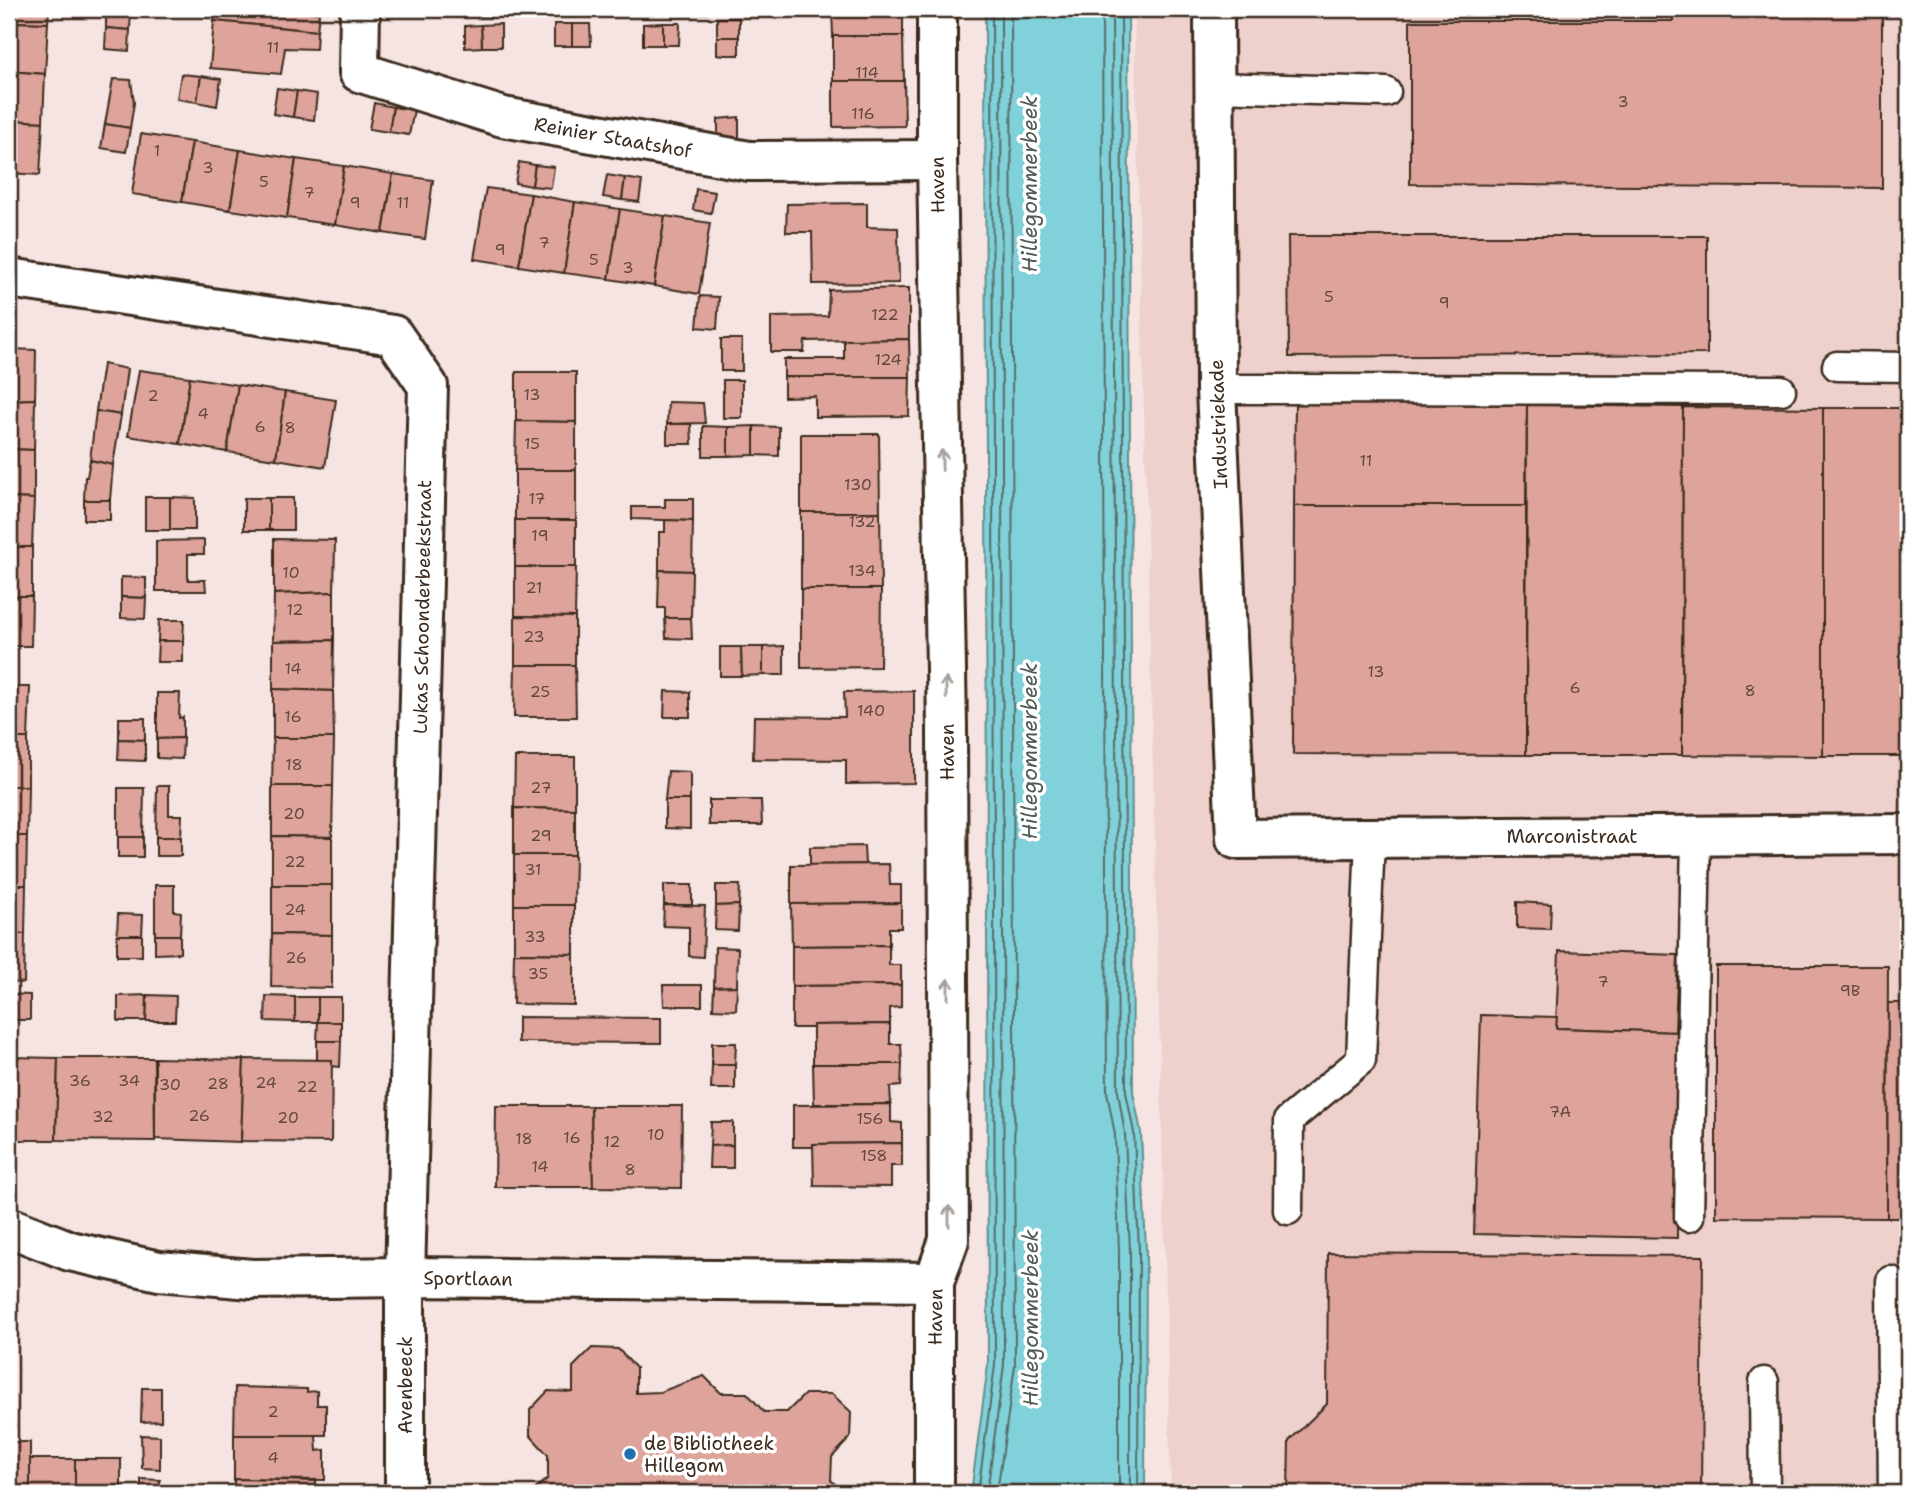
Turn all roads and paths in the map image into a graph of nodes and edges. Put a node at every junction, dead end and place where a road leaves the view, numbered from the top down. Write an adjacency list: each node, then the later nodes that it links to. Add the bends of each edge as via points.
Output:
1 (360, 9): 6 (street, Reinier Staatshof, via 359,72 503,117 749,161)
2 (937, 9): 6 (street, Haven)
3 (1214, 9): 4 (street, Industriekade)
4 (1215, 87): 5 (lane); 10 (street, Industriekade)
5 (1386, 92)
6 (937, 160): 21 (street, Haven, one-way to 6, via 949,1240 947,727)
7 (9, 278): 19 (street, Lukas Schoonderbeekstraat, via 393,335 428,386)
8 (1836, 366): 9 (lane)
9 (1908, 366)
10 (1216, 389): 11 (lane); 15 (street, Industriekade)
11 (1781, 390)
12 (1908, 834): 13 (street, Marconistraat)
13 (1696, 835): 14 (street, Marconistraat); 17 (lane)
14 (1370, 838): 15 (street, Marconistraat); 16 (lane, via 1361,1060 1289,1120)
15 (1236, 839)
16 (1288, 1209)
17 (1689, 1217)
18 (9, 1227): 19 (street, Sportlaan, via 70,1251 159,1271 252,1279)
19 (405, 1278): 21 (street, Sportlaan); 23 (street, Avenbeeck)
20 (1891, 1281): 26 (lane)
21 (934, 1282): 24 (street, Haven)
22 (1765, 1382): 25 (lane)
23 (405, 1493)
24 (934, 1493)
25 (1765, 1493)
26 (1893, 1493)

